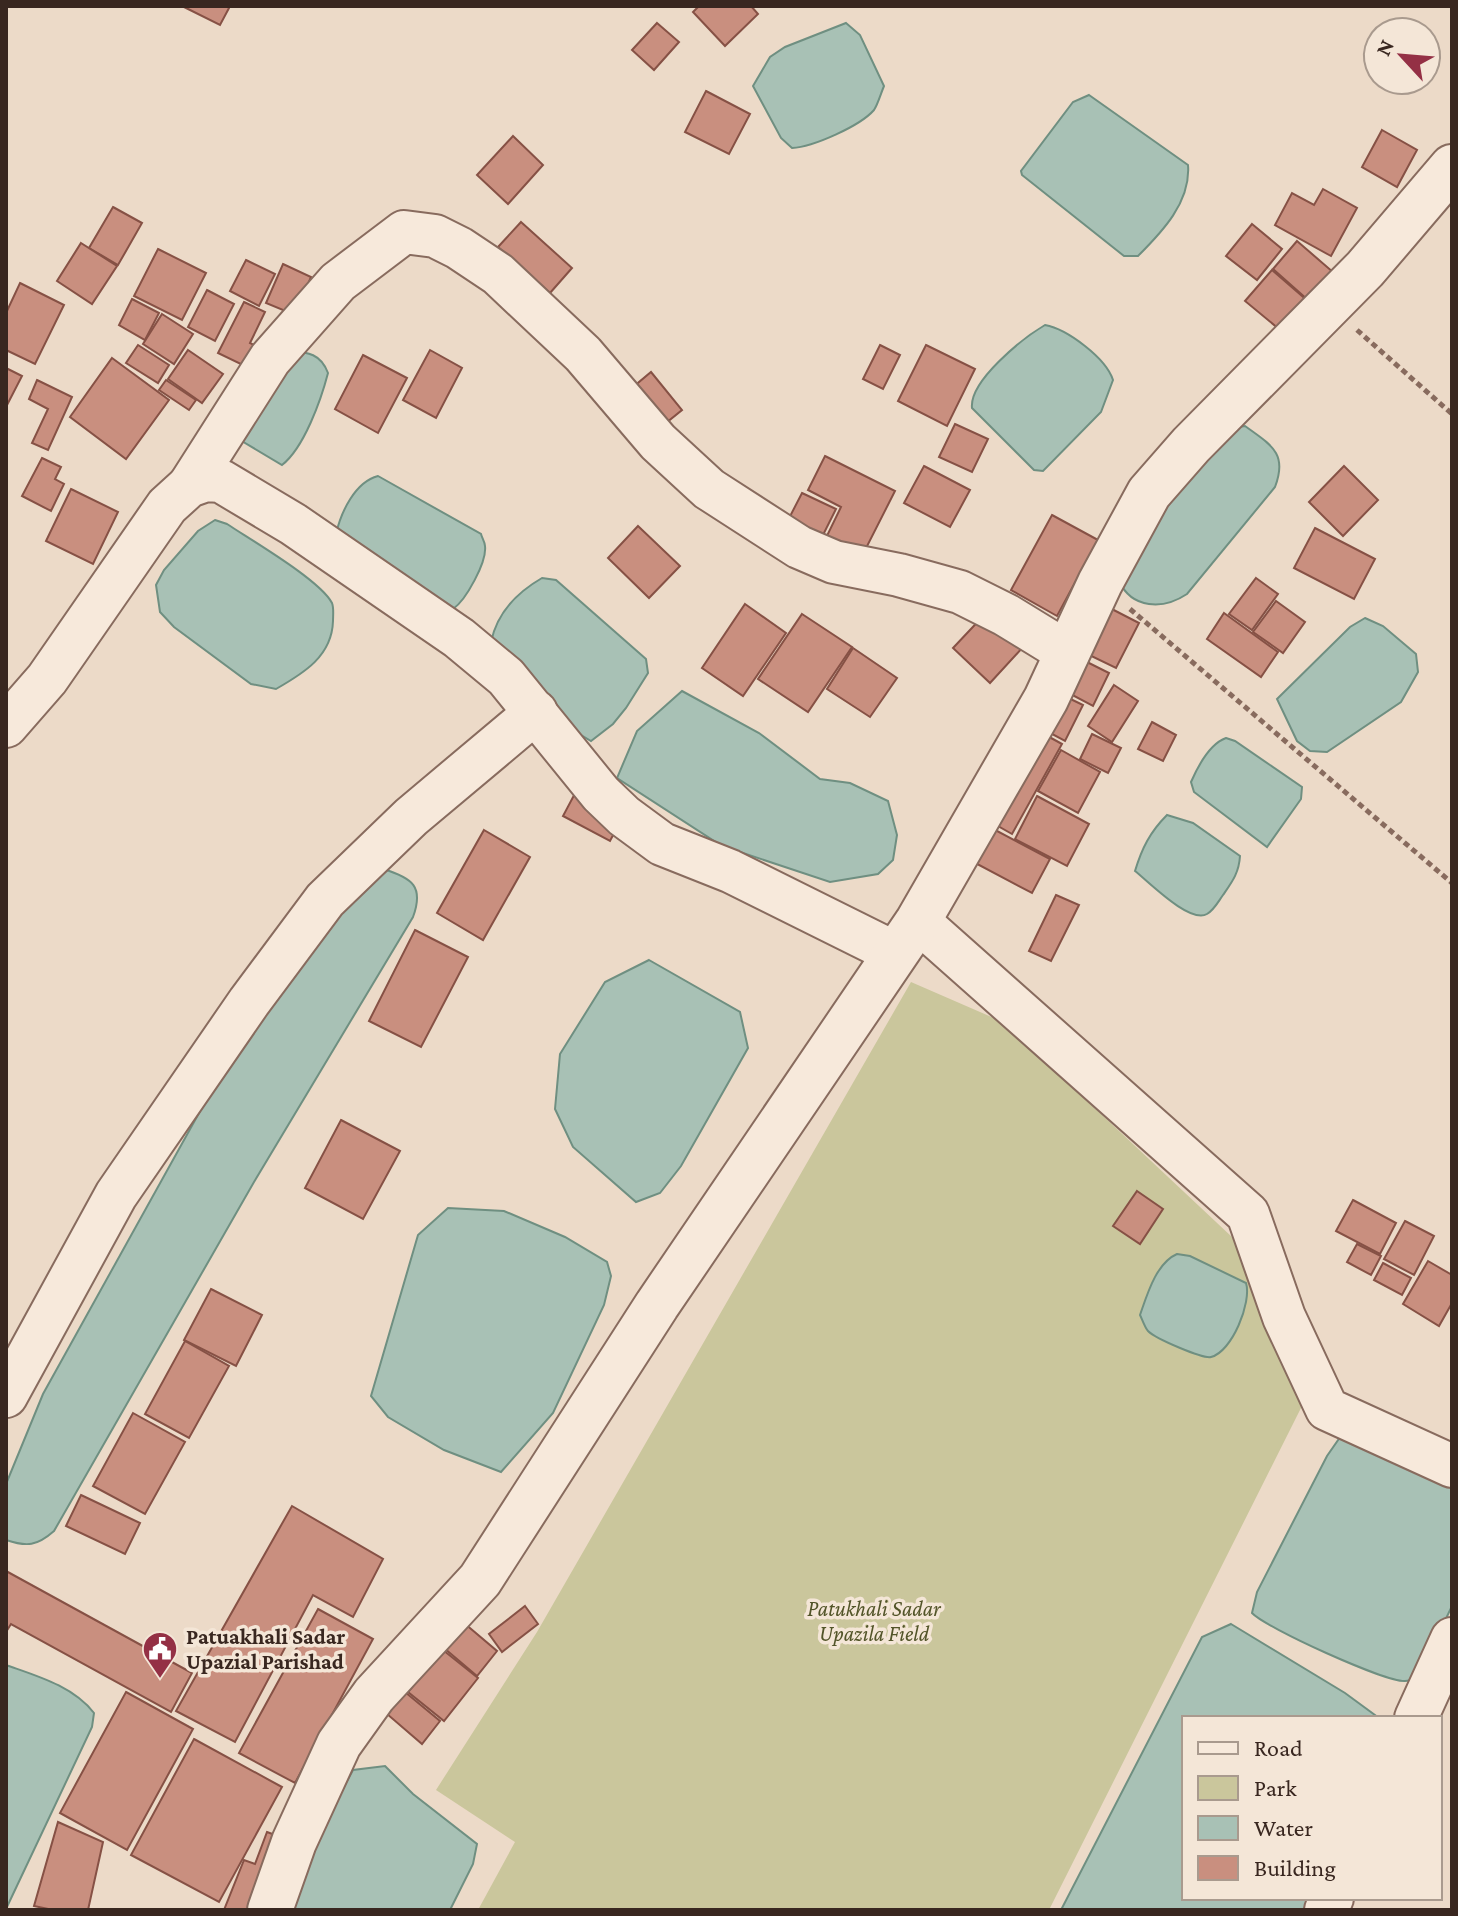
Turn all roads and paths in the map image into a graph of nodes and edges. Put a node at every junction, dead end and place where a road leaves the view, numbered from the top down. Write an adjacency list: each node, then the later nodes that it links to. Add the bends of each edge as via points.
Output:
1 (1452, 167): 2 (street)
2 (1330, 305): 3 (path); 5 (street, via 1149,493)
3 (1452, 414)
4 (189, 486): 6 (street, via 270,359 338,282 404,232 435,236 498,274 583,354 658,442 709,489 799,547 834,562 960,592); 7 (street, via 221,481 293,524 459,638 506,677); 8 (street, via 167,506 47,679)
5 (1100, 583): 6 (street); 9 (path)
6 (1068, 653): 10 (street)
7 (536, 712): 10 (street, via 601,794 662,844); 11 (street, via 411,817 325,900 116,1195)
8 (6, 726)
9 (1452, 883)
10 (906, 937): 12 (street, via 1248,1214 1284,1317 1327,1409); 15 (street, via 657,1305 480,1580 374,1695 339,1744)
11 (6, 1396)
12 (1452, 1466)
13 (1452, 1639): 14 (street)
14 (1417, 1716)
15 (270, 1910)

